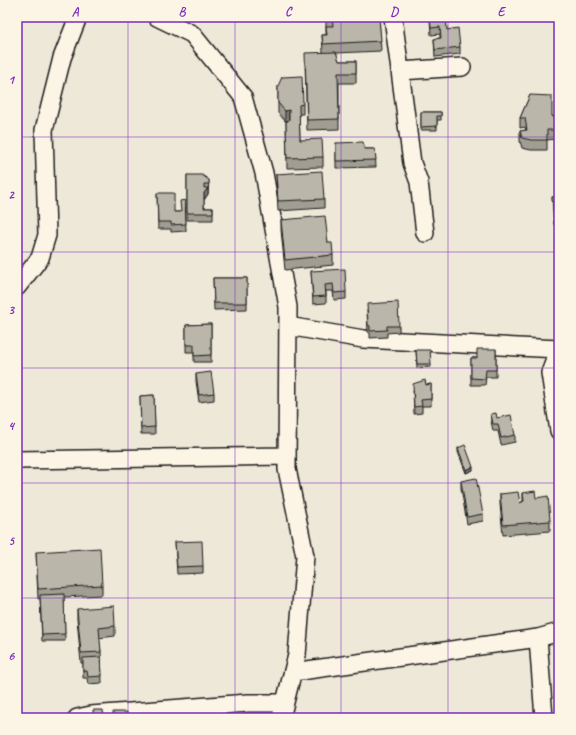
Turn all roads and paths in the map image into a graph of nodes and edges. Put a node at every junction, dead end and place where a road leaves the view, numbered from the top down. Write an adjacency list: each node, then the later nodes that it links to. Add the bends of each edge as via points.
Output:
1 (78, 17): 8 (street, via 62,58 44,130 48,236 40,258)
2 (157, 17): 4 (street)
3 (393, 17): 6 (street)
4 (182, 22): 9 (street, via 243,96 264,173 288,307)
5 (462, 67): 6 (street)
6 (400, 71): 7 (street, via 412,163 419,182)
7 (425, 233)
8 (17, 287)
9 (288, 326): 10 (street, via 363,339); 12 (street)
10 (559, 349): 11 (street, via 550,373)
11 (559, 431)
12 (287, 456): 13 (street); 16 (street, via 287,469 305,556 297,655)
13 (17, 460)
14 (559, 632): 15 (street)
15 (538, 638): 16 (street); 19 (street)
16 (292, 672): 17 (street)
17 (283, 710): 18 (street, via 248,703)
18 (77, 718)
19 (544, 718)

